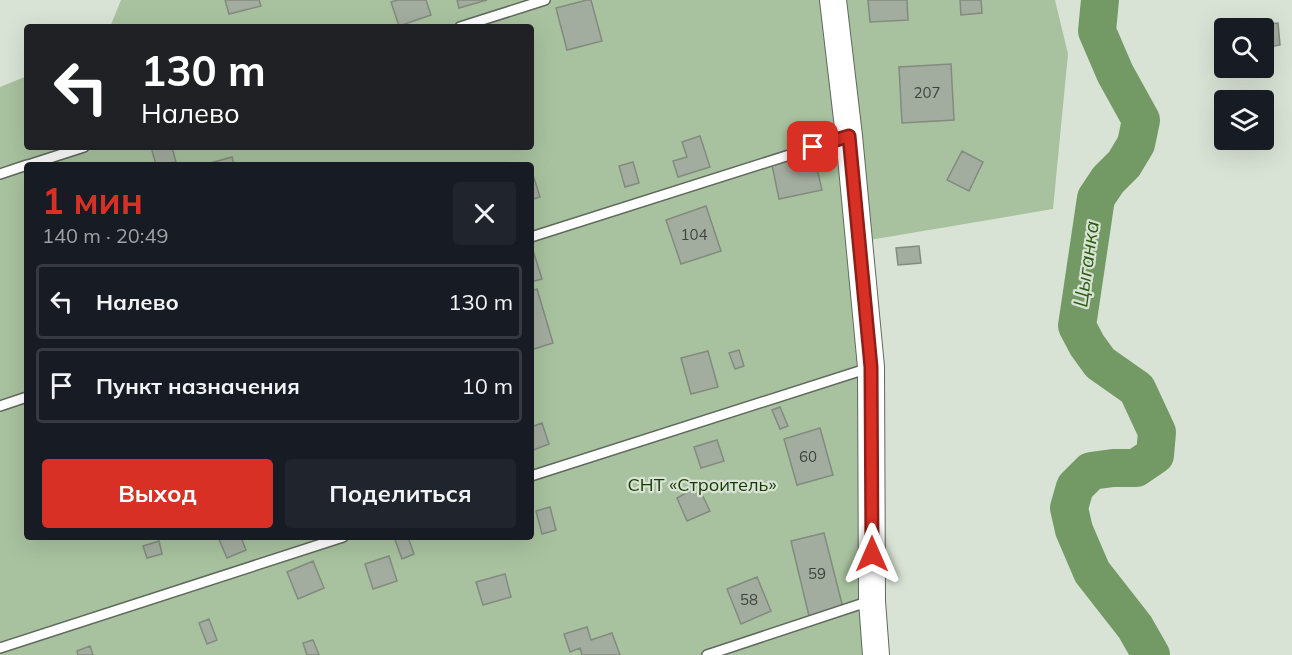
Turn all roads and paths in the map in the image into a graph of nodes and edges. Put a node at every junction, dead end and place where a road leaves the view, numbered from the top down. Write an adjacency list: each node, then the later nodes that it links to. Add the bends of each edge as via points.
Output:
1 (545, 0): 3 (lane)
2 (832, 0): 4 (street)
3 (469, 24)
4 (849, 136): 9 (lane); 10 (street)
5 (74, 150): 6 (lane)
6 (36, 162)
7 (24, 166): 8 (lane)
8 (0, 174)
9 (534, 236)
10 (871, 367): 13 (lane); 15 (street)
11 (24, 398): 12 (lane)
12 (0, 406)
13 (534, 475)
14 (334, 540): 16 (lane)
15 (872, 601): 17 (lane); 18 (street)
16 (0, 648)
17 (707, 655)
18 (876, 655)

